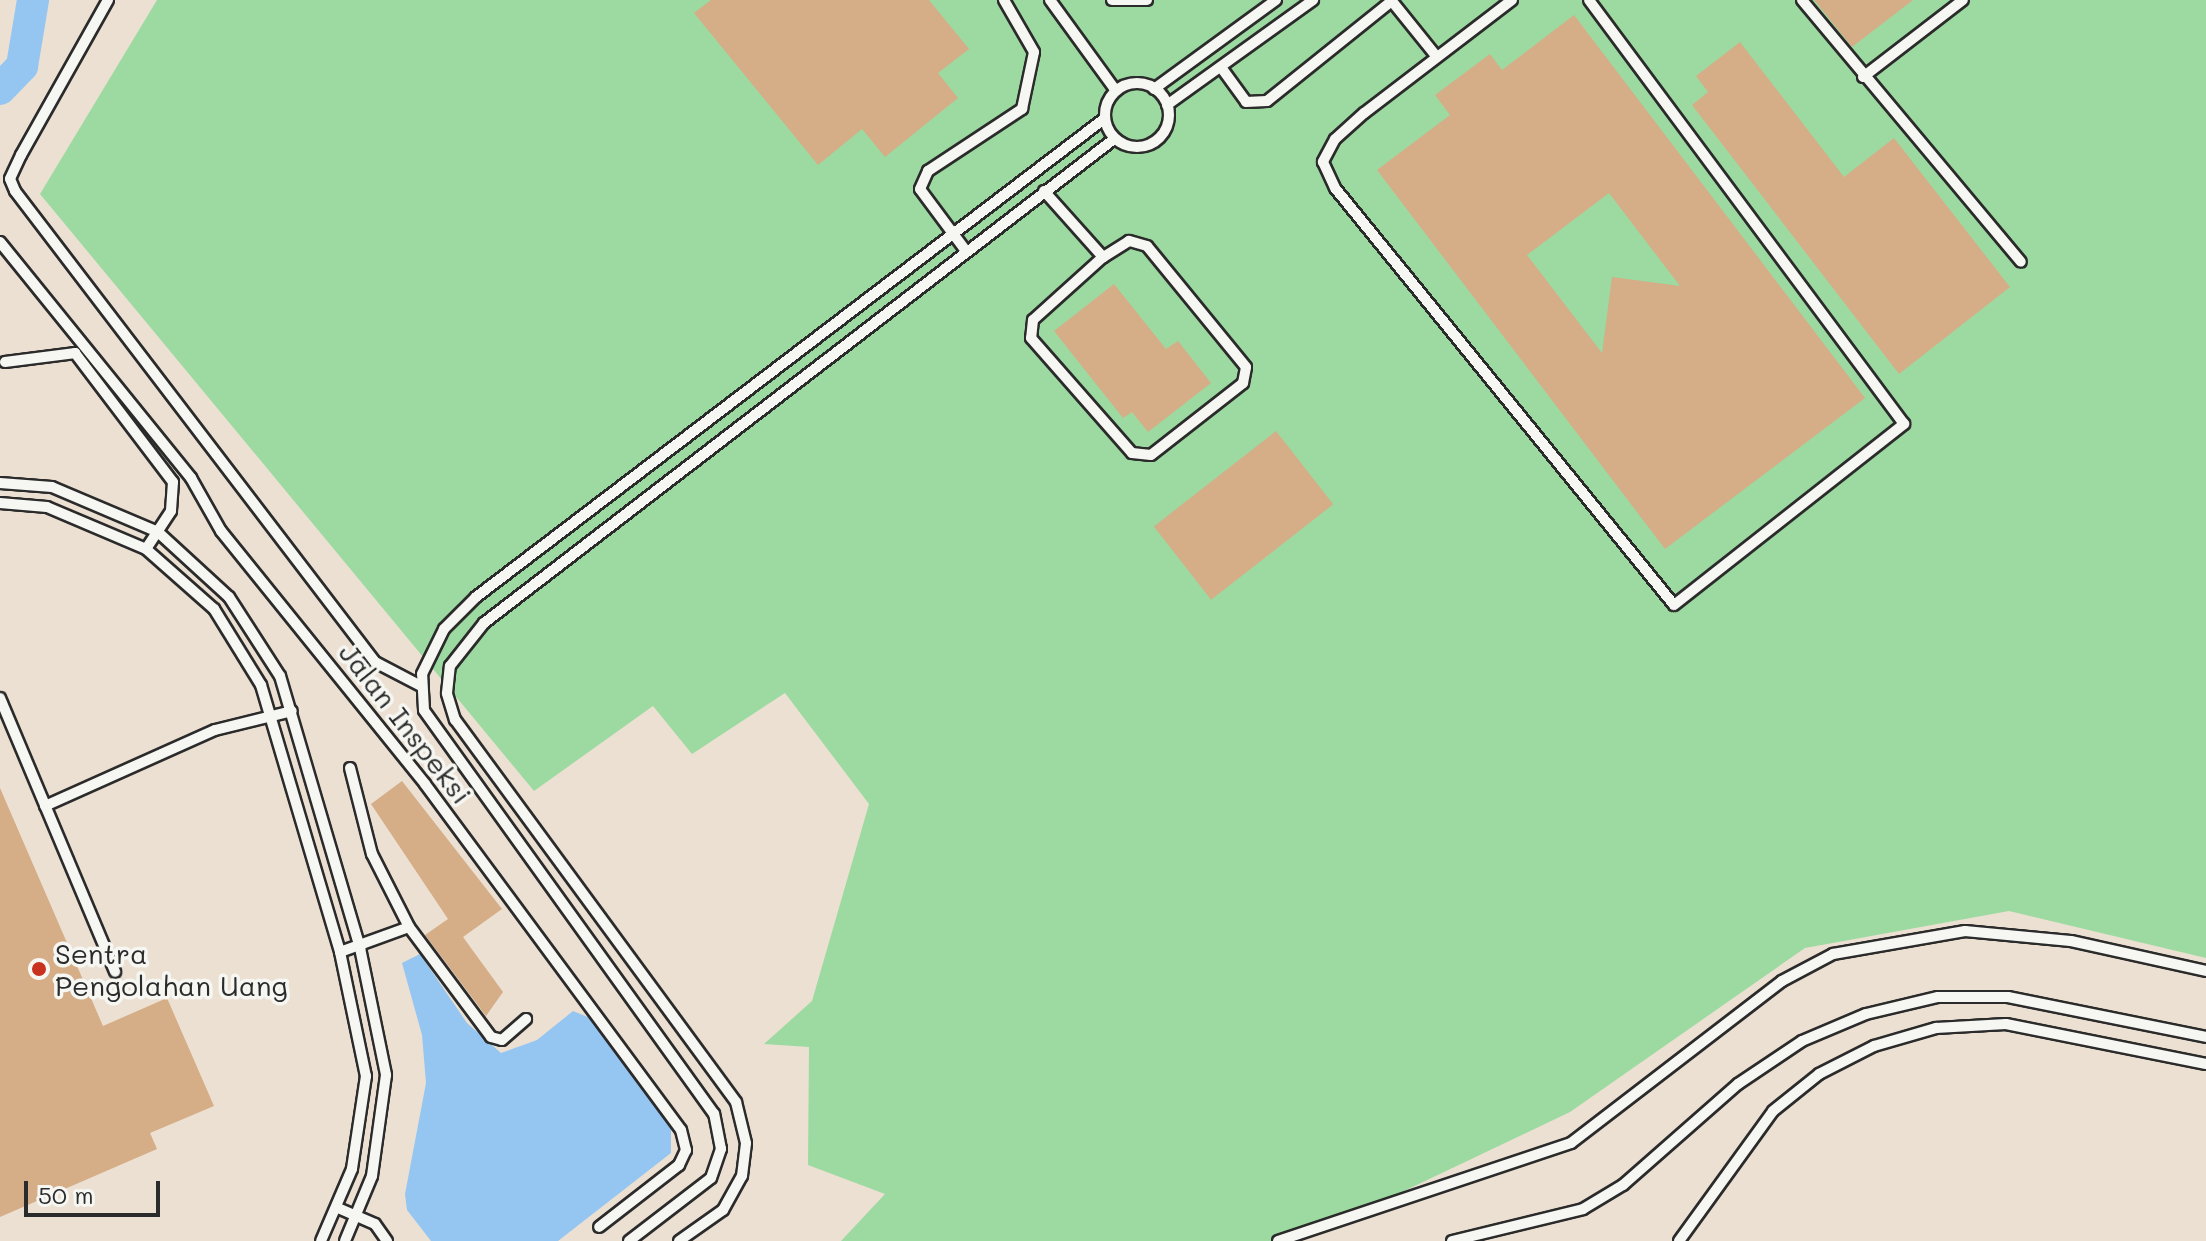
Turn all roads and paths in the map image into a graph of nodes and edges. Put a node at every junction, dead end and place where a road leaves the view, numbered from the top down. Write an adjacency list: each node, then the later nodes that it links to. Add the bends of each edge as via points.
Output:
1 (108, 0): 32 (lane, via 21,155 10,179 15,191 375,662)
2 (1004, 0): 22 (lane, via 1034,52 1022,109 922,181 923,196)
3 (1050, 0): 17 (lane)
4 (1112, 0): 5 (lane)
5 (1147, 0)
6 (1276, 0): 16 (lane)
7 (1313, 0): 14 (lane)
8 (1392, 0): 13 (lane); 14 (lane, via 1267,101 1246,102)
9 (1512, 0): 13 (lane)
10 (1589, 0): 13 (lane, via 1904,424 1674,605 1335,188 1323,162 1335,139)
11 (1802, 0): 15 (lane)
12 (1963, 0): 15 (lane)
13 (1437, 57)
14 (1223, 70): 18 (lane)
15 (1863, 77): 26 (lane)
16 (1154, 89): 17 (lane, via 1136,81); 18 (lane)
17 (1116, 91): 19 (lane)
18 (1167, 105): 20 (lane, via 1158,140 1141,148)
19 (1104, 119): 20 (lane); 22 (lane)
20 (1114, 139): 21 (lane)
21 (1044, 191): 24 (lane); 25 (lane)
22 (957, 234): 24 (lane); 32 (lane, via 476,597 444,629)
23 (0, 242): 48 (lane, Jalan Inspeksi, via 191,478 221,531 425,784 681,1130 686,1150 679,1165)
24 (966, 251): 53 (lane, via 484,623 450,666 447,693 455,720 736,1102 746,1143 742,1176 723,1210)
25 (1103, 257): 25 (lane, via 1129,241 1147,246 1246,367 1243,383 1151,455 1132,453 1031,338 1033,320)
26 (2021, 262)
27 (5, 362): 30 (lane, via 75,353 173,482 176,495)
28 (0, 483): 30 (lane, via 52,487)
29 (0, 503): 31 (lane, via 47,507)
30 (158, 532): 31 (lane); 34 (lane, via 229,597 280,676)
31 (146, 549): 35 (lane, via 214,609)
32 (419, 685): 52 (lane, via 424,710 714,1114 721,1149 711,1178)
33 (0, 698): 37 (lane)
34 (292, 711): 35 (lane); 39 (lane)
35 (272, 716): 37 (lane, via 215,730); 40 (lane)
36 (350, 768): 38 (lane, via 372,854)
37 (45, 806): 42 (lane)
38 (409, 927): 39 (lane); 43 (lane, via 491,1037 502,1040)
39 (360, 948): 40 (lane); 47 (lane, via 386,1075 384,1120)
40 (340, 952): 46 (lane, via 366,1076 364,1117)
41 (2206, 971): 54 (lane, via 2071,941 1965,931 1833,954 1782,981 1571,1143 1485,1178)
42 (115, 972)
43 (526, 1019)
44 (2206, 1037): 55 (lane, via 2008,997 1938,997 1866,1014 1802,1041 1738,1084 1623,1185 1583,1209)
45 (2206, 1064): 56 (lane, via 2006,1024 1936,1028 1874,1046 1819,1074 1773,1111)
46 (338, 1208): 47 (lane); 49 (lane)
47 (357, 1216): 50 (lane); 51 (lane)
48 (599, 1227)
49 (324, 1237): 50 (lane)
50 (345, 1241)
51 (387, 1241)
52 (629, 1241)
53 (679, 1241)
54 (1278, 1241)
55 (1452, 1241)
56 (1679, 1241)

